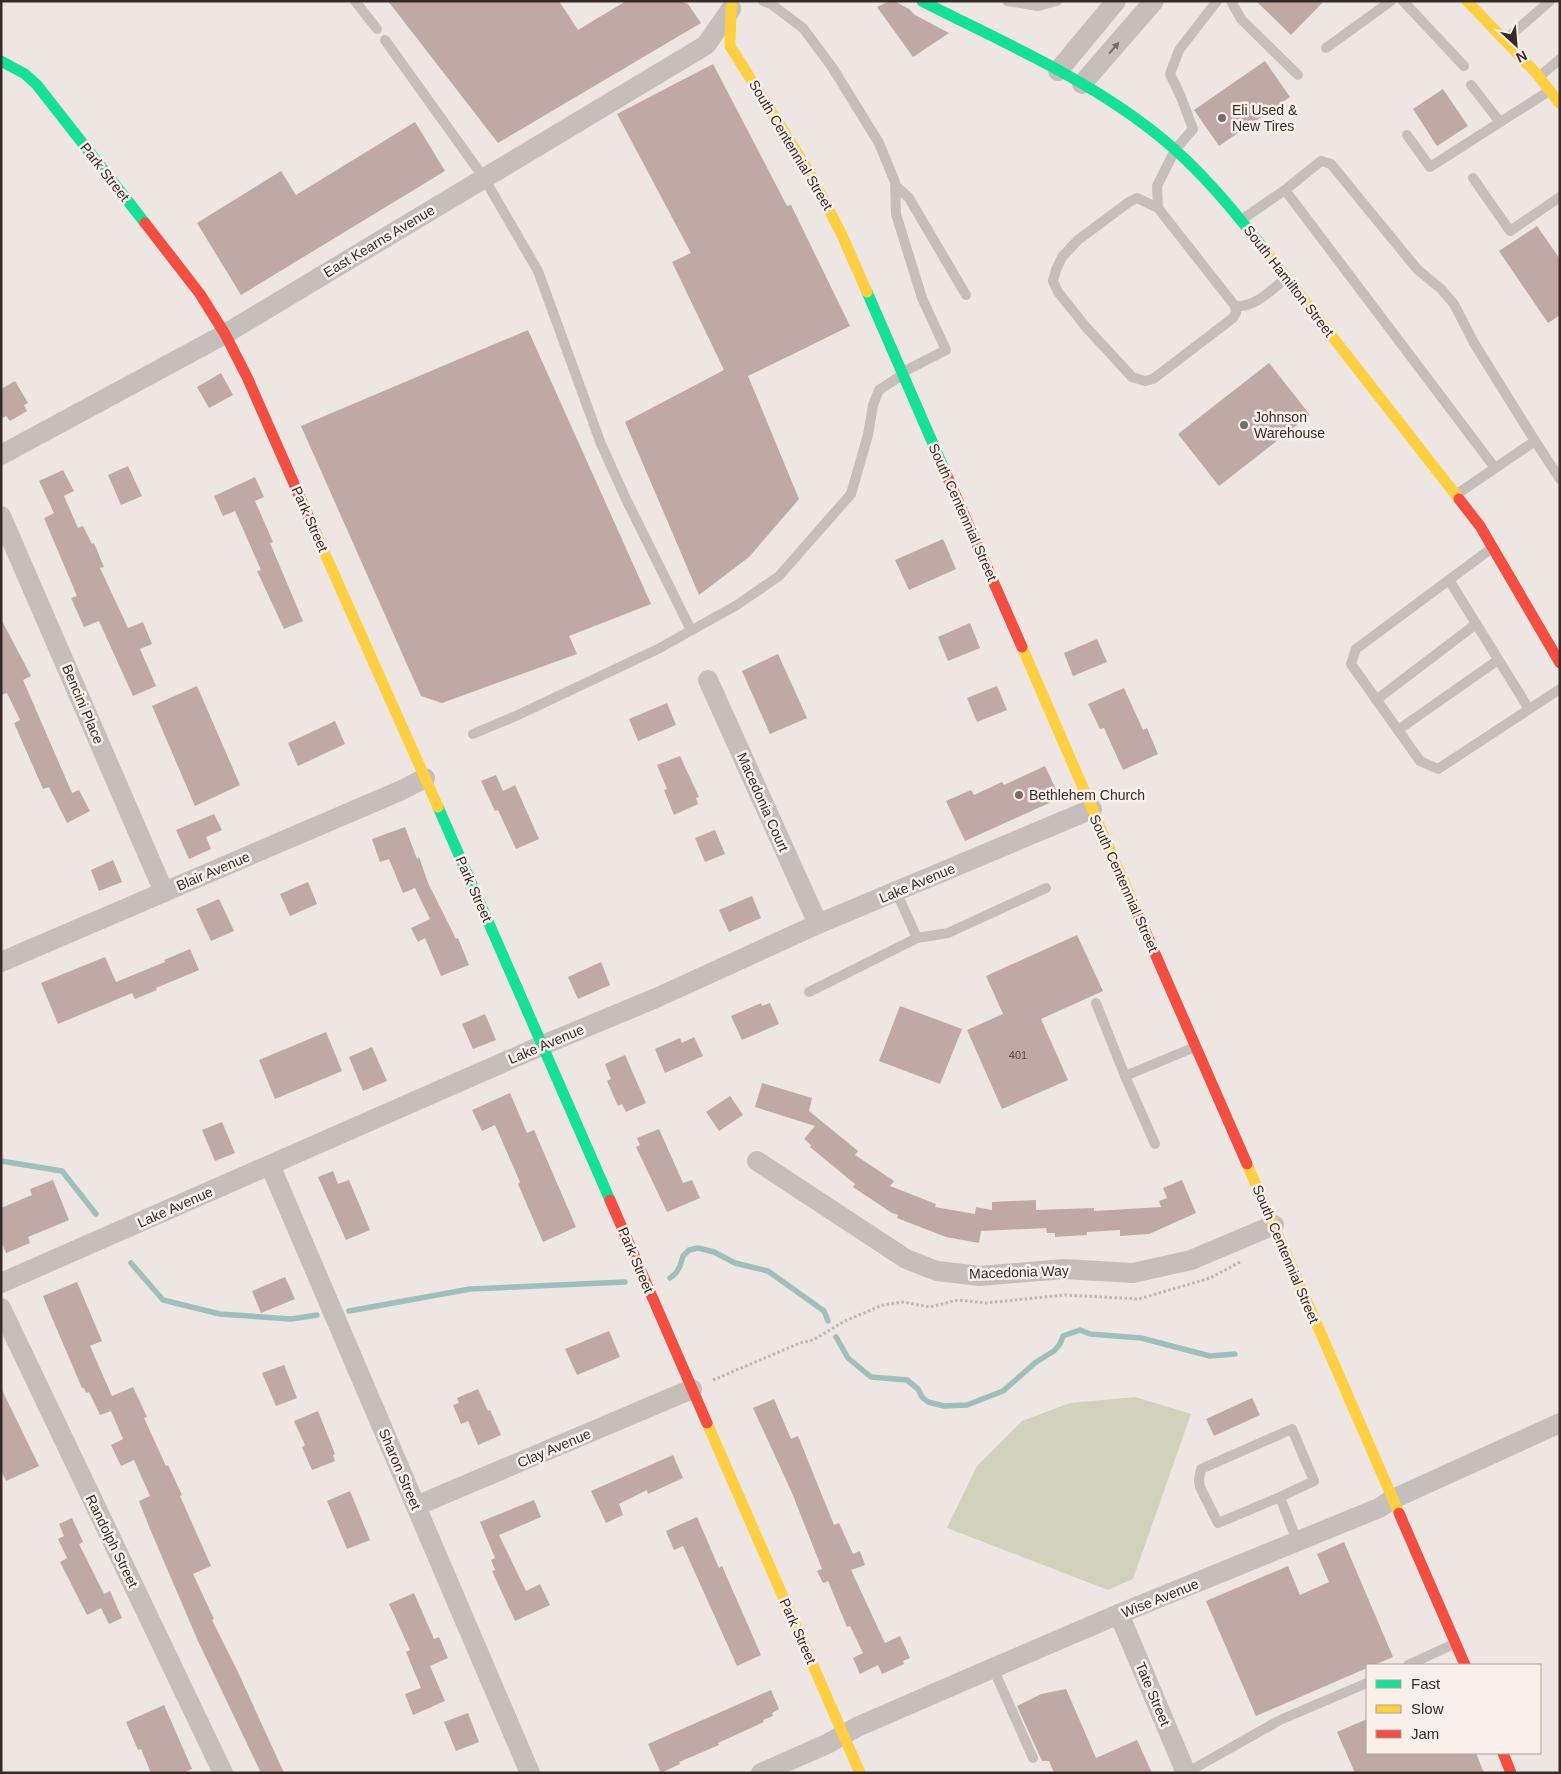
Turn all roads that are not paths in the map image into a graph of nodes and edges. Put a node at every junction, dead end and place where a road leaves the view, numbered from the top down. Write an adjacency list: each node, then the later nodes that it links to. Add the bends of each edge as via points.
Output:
1 (355, 1): 15 (lane)
2 (763, 1): 34 (lane, via 803,28 832,67 879,143)
3 (1007, 1): 4 (lane, via 1038,6)
4 (1057, 1)
5 (1116, 1): 22 (street)
6 (1154, 1): 25 (street, one-way to 6)
7 (1217, 1): 31 (lane, via 1178,50 1170,74 1193,129)
8 (1230, 1): 23 (lane, via 1241,19)
9 (1391, 1): 18 (lane)
10 (1403, 1): 21 (lane)
11 (1467, 1): 17 (street)
12 (1550, 1): 17 (lane)
13 (929, 3): 22 (street, South Hamilton Street)
14 (730, 4): 32 (street, East Kearns Avenue, via 706,45); 43 (street, South Centennial Street, via 730,46 799,154 833,217)
15 (377, 29)
16 (385, 40): 32 (lane)
17 (1505, 41): 24 (street)
18 (1326, 48)
19 (1560, 59): 24 (lane)
20 (1, 61): 42 (street, Park Street, via 37,85 200,294)
21 (1464, 66)
22 (1058, 71): 25 (street, South Hamilton Street)
23 (1298, 75)
24 (1539, 76): 27 (street)
25 (1082, 84): 31 (street, South Hamilton Street)
26 (1471, 85): 29 (lane)
27 (1549, 90): 28 (street); 29 (lane)
28 (1560, 104)
29 (1500, 122): 30 (lane, via 1430,167)
30 (1407, 135)
31 (1175, 150): 37 (lane, via 1157,186); 38 (street, South Hamilton Street)
32 (484, 178): 42 (street, East Kearns Avenue); 53 (lane, via 538,271 600,444)
33 (1473, 178): 36 (lane, via 1510,231)
34 (896, 186): 40 (lane, via 909,198); 43 (lane, via 896,214 922,298 946,350)
35 (1285, 190): 38 (lane); 44 (lane, via 1321,161 1331,164 1418,269 1454,304 1474,343); 46 (lane)
36 (1560, 197)
37 (1158, 208): 41 (lane); 41 (lane, via 1137,198 1078,240 1062,257 1056,270 1053,281 1058,292 1132,377 1145,381 1153,379 1233,318)
38 (1241, 220): 39 (street, South Hamilton Street)
39 (1286, 278): 41 (lane, via 1265,296 1245,307); 48 (street, South Hamilton Street)
40 (966, 295)
41 (1235, 306)
42 (225, 334): 45 (street, East Kearns Avenue); 62 (street, Park Street)
43 (902, 373): 53 (lane, via 879,390 851,494 779,576 737,605); 63 (street, South Centennial Street)
44 (1535, 441): 46 (lane); 47 (lane)
45 (1, 455)
46 (1495, 468): 48 (lane)
47 (1560, 479)
48 (1455, 495): 50 (street, South Hamilton Street)
49 (1, 516): 66 (street, Bencini Place)
50 (1493, 548): 51 (lane); 55 (street, South Hamilton Street, via 1550,638)
51 (1449, 580): 52 (lane); 58 (lane, via 1356,649 1351,664)
52 (1476, 624): 54 (lane); 58 (lane)
53 (691, 630): 61 (lane, via 658,649)
54 (1498, 660): 59 (lane); 60 (lane)
55 (1560, 663)
56 (708, 680): 67 (street, Macedonia Court)
57 (1560, 689): 59 (lane)
58 (1376, 700): 60 (lane)
59 (1529, 709): 60 (lane, via 1438,768 1420,761)
60 (1398, 730)
61 (473, 734)
62 (425, 778): 66 (street, Blair Avenue); 72 (street, Park Street)
63 (1092, 809): 65 (street, Lake Avenue); 73 (street, South Centennial Street)
64 (1046, 888): 68 (lane, via 948,933)
65 (896, 891): 67 (street, Lake Avenue); 68 (lane)
66 (164, 892): 69 (street, Blair Avenue)
67 (818, 924): 72 (street, Lake Avenue)
68 (917, 938): 70 (lane)
69 (1, 962)
70 (810, 992)
71 (1096, 1004): 74 (lane)
72 (543, 1045): 77 (street, Lake Avenue); 81 (street, Park Street)
73 (1196, 1047): 74 (lane); 78 (street, South Centennial Street)
74 (1124, 1076): 75 (lane)
75 (1155, 1144)
76 (757, 1161): 78 (street, Macedonia Way, via 906,1259 937,1271 980,1276 1064,1268 1133,1273 1191,1260)
77 (270, 1165): 79 (street, Lake Avenue); 85 (street, Sharon Street)
78 (1274, 1225): 84 (street, South Centennial Street)
79 (1, 1283)
80 (1, 1308): 96 (street, Randolph Street)
81 (692, 1389): 85 (street, Clay Avenue); 93 (street, Park Street)
82 (1560, 1423): 84 (street, Wise Avenue)
83 (1280, 1497): 83 (lane, via 1314,1481 1292,1429 1201,1469 1200,1487 1218,1523); 86 (lane)
84 (1393, 1499): 86 (street, Wise Avenue, via 1379,1508); 88 (street, South Centennial Street)
85 (416, 1506): 97 (street, Sharon Street)
86 (1298, 1541): 87 (street, Wise Avenue)
87 (1119, 1614): 91 (street, Wise Avenue); 100 (street, Tate Street)
88 (1455, 1643): 89 (lane); 90 (street, South Centennial Street)
89 (1410, 1664)
90 (1465, 1664)
91 (993, 1668): 93 (street, Wise Avenue); 95 (lane)
92 (1366, 1683): 100 (lane, via 1280,1720)
93 (843, 1735): 98 (street, Wise Avenue); 99 (street, Park Street)
94 (1503, 1754): 101 (street)
95 (1032, 1758)
96 (223, 1773)
97 (530, 1773)
98 (761, 1773)
99 (860, 1773)
100 (1186, 1773)
101 (1511, 1773)

